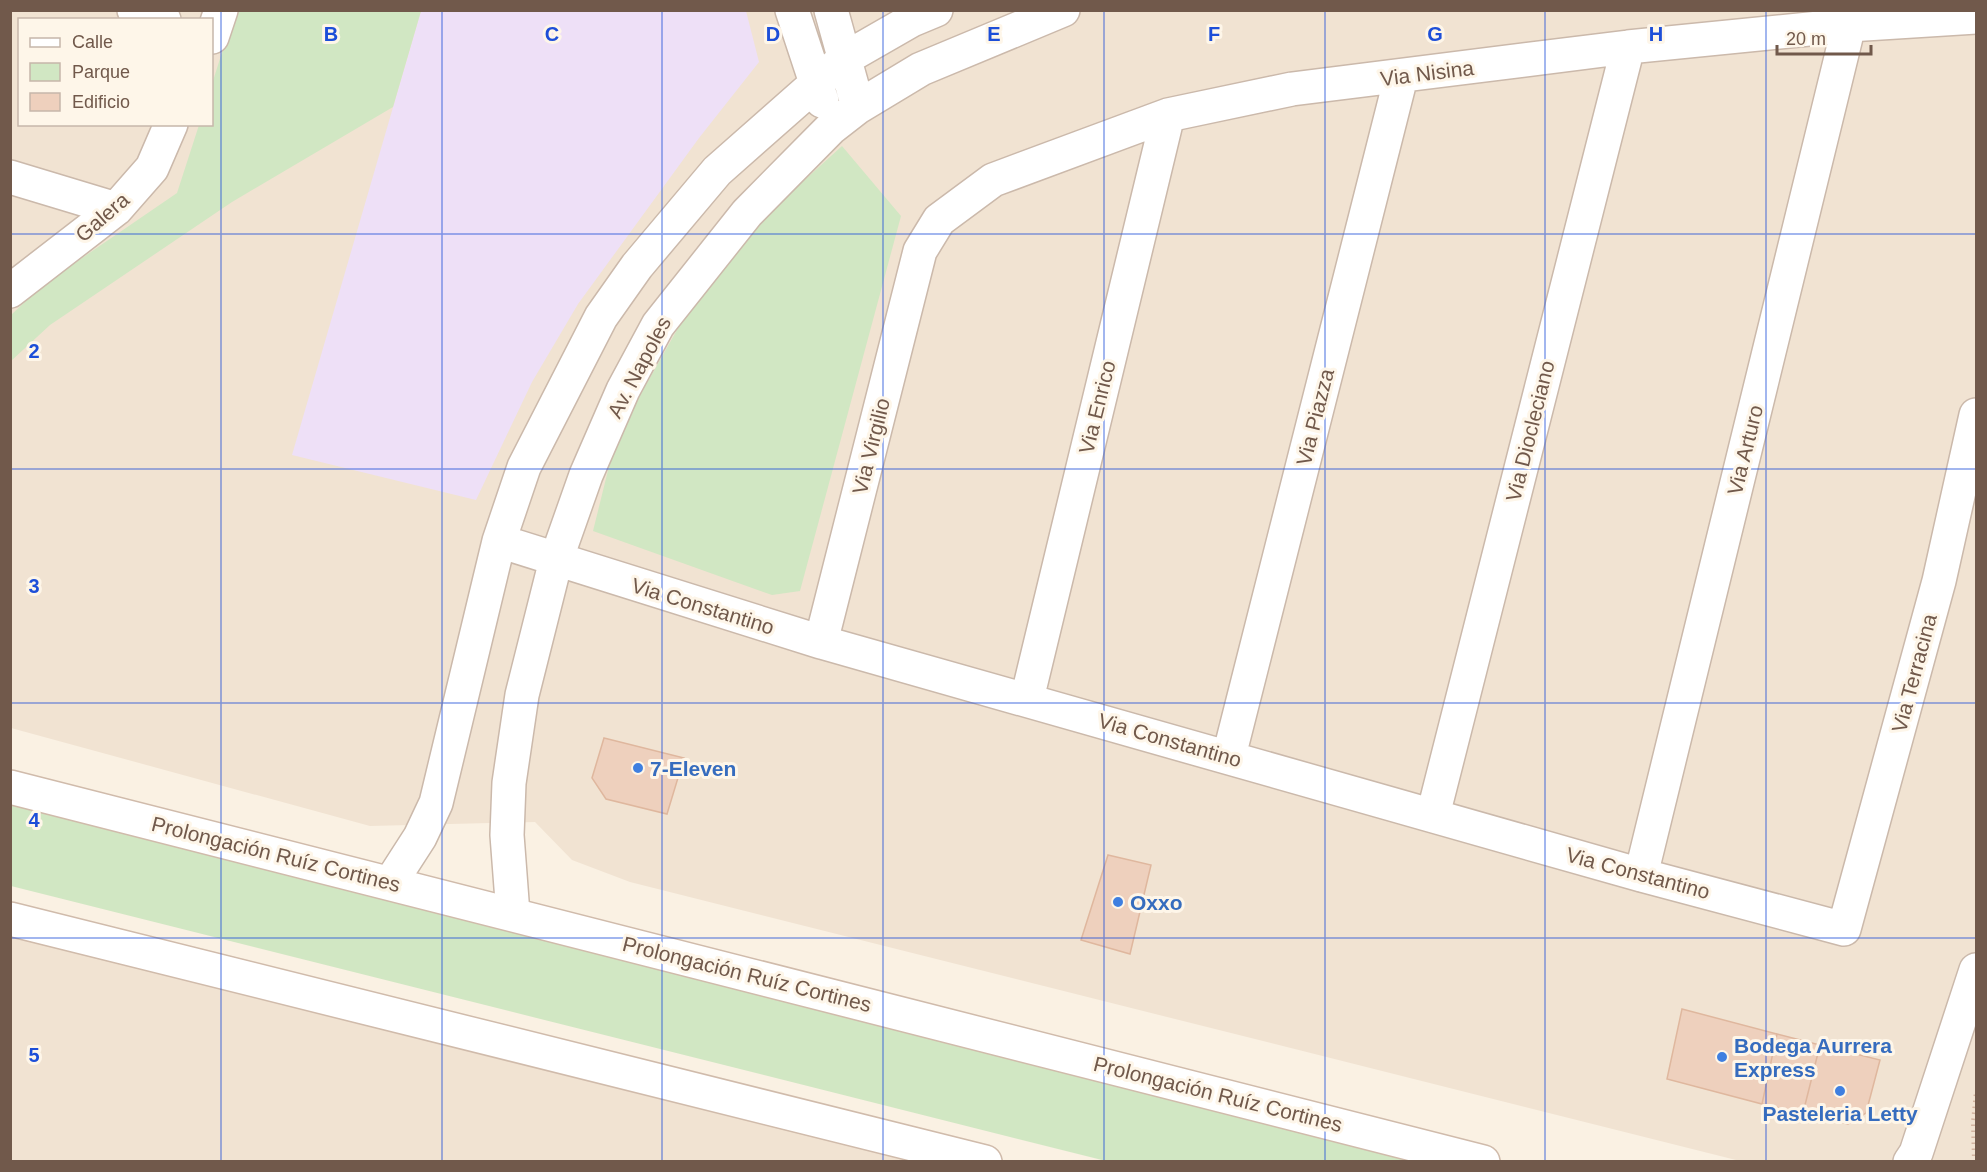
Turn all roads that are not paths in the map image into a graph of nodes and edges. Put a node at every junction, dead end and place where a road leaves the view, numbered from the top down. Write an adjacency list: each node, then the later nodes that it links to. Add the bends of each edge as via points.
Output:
1 (134, 10): 7 (street)
2 (792, 10): 12 (street)
3 (831, 10): 10 (street)
4 (936, 10): 10 (street)
5 (1063, 10): 13 (street, Av. Napoles, via 921,69)
6 (1977, 17): 8 (street, Via Nisina)
7 (158, 18)
8 (1849, 25): 9 (street, Via Nisina); 29 (street, Via Arturo)
9 (1628, 47): 11 (street, Via Nisina); 28 (street, Via Diocleciano)
10 (844, 60): 12 (street); 13 (street)
11 (1401, 76): 14 (street, Via Nisina, via 1292,89); 26 (street, Via Piazza)
12 (815, 82): 16 (street); 22 (street, via 717,171 637,266 601,316 524,467)
13 (858, 106): 16 (street, Av. Napoles)
14 (1168, 115): 19 (street, Via Nisina, via 993,180 939,220); 25 (street, Via Enrico)
15 (170, 126): 18 (street, Galera, via 152,168)
16 (831, 128): 23 (street, Av. Napoles, via 747,213 658,325 623,390)
17 (10, 177): 18 (street)
18 (116, 209): 20 (street, Galera)
19 (920, 250): 24 (street, Via Virgilio)
20 (10, 291)
21 (1977, 415): 33 (street, Via Terracina, via 1939,582)
22 (499, 541): 23 (street, Via Constantino); 30 (street, via 436,803)
23 (556, 560): 24 (street, Via Constantino); 31 (street, Av. Napoles, via 522,695 509,783 507,835)
24 (821, 642): 25 (street, Via Constantino)
25 (1027, 699): 26 (street, Via Constantino)
26 (1229, 756): 28 (street, Via Constantino)
27 (10, 786): 30 (street, Prolongación Ruíz Cortines)
28 (1432, 815): 29 (street, Via Constantino)
29 (1641, 875): 33 (street, Via Constantino)
30 (391, 882): 31 (street, Prolongación Ruíz Cortines)
31 (513, 914): 37 (street, Prolongación Ruíz Cortines)
32 (10, 919): 36 (street)
33 (1844, 929)
34 (1977, 970): 35 (street)
35 (1915, 1159)
36 (986, 1161)
37 (1483, 1161)

